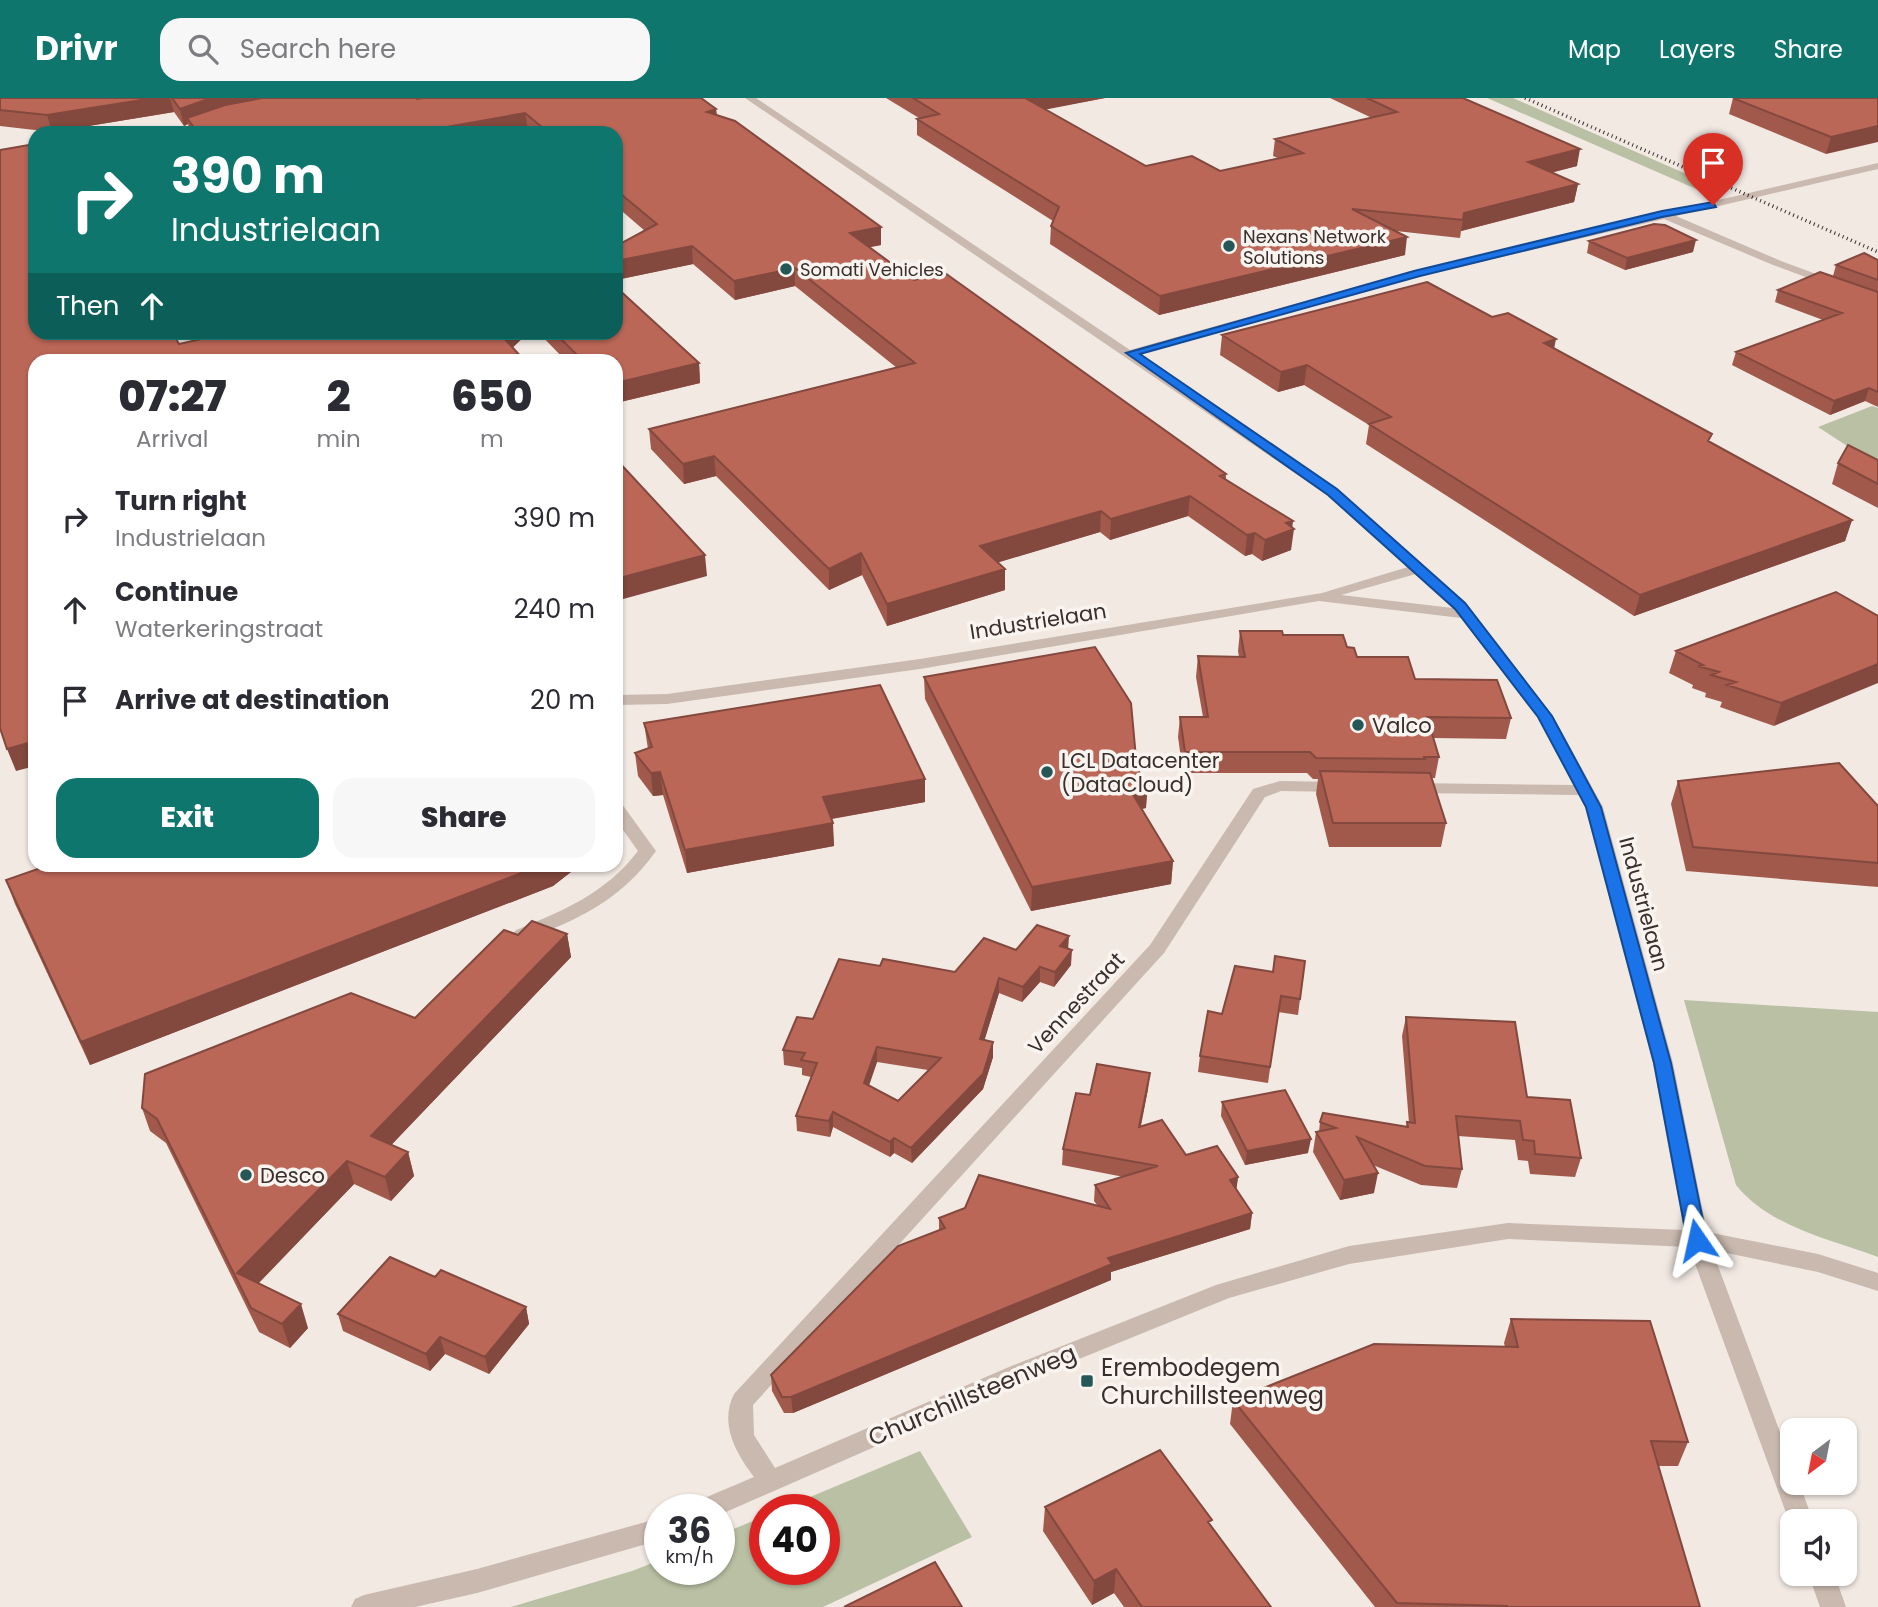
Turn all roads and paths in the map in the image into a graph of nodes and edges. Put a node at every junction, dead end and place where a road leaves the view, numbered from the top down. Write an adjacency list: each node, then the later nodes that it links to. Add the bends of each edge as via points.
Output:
1 (750, 98): 7 (street, Industrielaan)
2 (215, 119): 3 (street)
3 (196, 126)
4 (1878, 166): 5 (street)
5 (1662, 214): 6 (street); 7 (street, via 1417,273)
6 (1878, 301)
7 (1131, 353): 8 (street, Industrielaan, via 1332,492)
8 (1419, 569): 9 (street); 10 (street, Industrielaan)
9 (1319, 597): 10 (street, Industrielaan); 11 (street, Industrielaan, via 920,664 667,699)
10 (1466, 614): 14 (street, Industrielaan, via 1545,716)
11 (623, 700)
12 (1364, 787): 19 (street, Vennestraat, via 1280,786 1259,793 1157,949 742,1401 737,1420 743,1441)
13 (1392, 788): 14 (street)
14 (1587, 790): 17 (street, Industrielaan, via 1660,1054)
15 (623, 818): 16 (street, via 647,851 630,876 583,910)
16 (502, 941)
17 (1697, 1240): 18 (street, Churchillsteenweg, via 1818,1263); 19 (street, Churchillsteenweg, via 1508,1231 1349,1255 1224,1292 1017,1374); 21 (street)
18 (1878, 1282)
19 (771, 1482): 20 (street, Churchillsteenweg)
20 (735, 1497)
21 (1797, 1509)
22 (644, 1534): 24 (street, via 477,1581)
23 (1826, 1586): 25 (street)
24 (364, 1607)
25 (1833, 1607)

